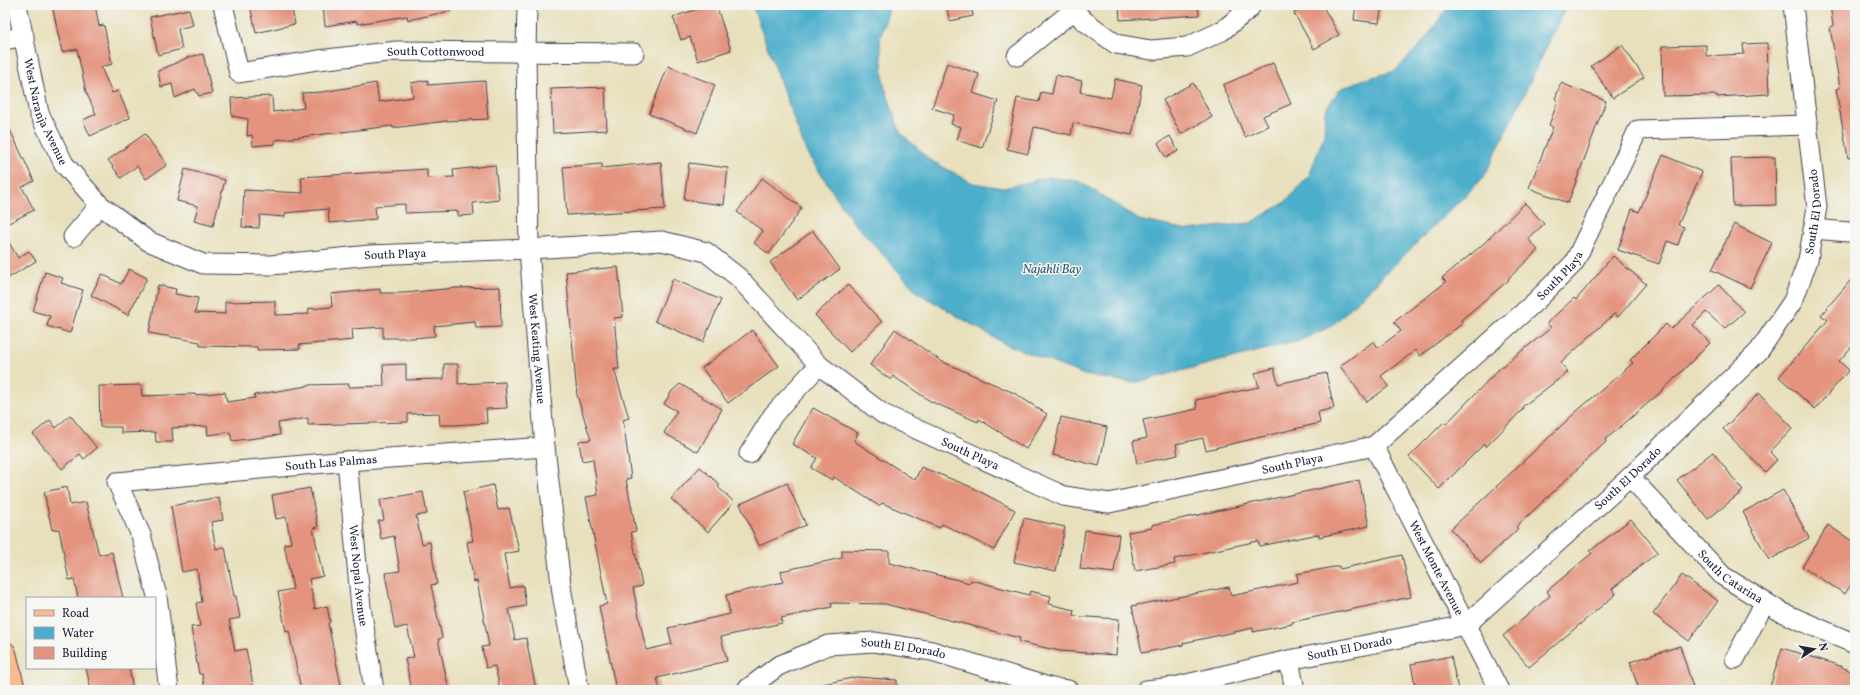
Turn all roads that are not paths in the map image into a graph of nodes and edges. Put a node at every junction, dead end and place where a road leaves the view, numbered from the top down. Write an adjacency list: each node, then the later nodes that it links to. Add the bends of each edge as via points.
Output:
1 (17, 5): 7 (street, West Naranja Avenue)
2 (223, 5): 9 (street, South Cottonwood, via 239,73 397,51)
3 (527, 5): 9 (street, West Keating Avenue)
4 (1251, 5): 6 (street, via 1222,31 1187,47 1151,50 1116,44 1083,20)
5 (1793, 5): 12 (street, South El Dorado)
6 (1072, 7): 11 (street)
7 (24, 36): 8 (street); 13 (street, West Naranja Avenue, via 39,113 64,164)
8 (5, 40)
9 (526, 52): 10 (street, South Cottonwood); 17 (street, West Keating Avenue)
10 (634, 53)
11 (1017, 56)
12 (1808, 125): 14 (street, South El Dorado, via 1817,207); 19 (street, South Playa, via 1638,130 1574,263 1536,301)
13 (100, 205): 16 (street); 17 (street, South Playa, via 148,241 203,264 271,265 370,255)
14 (1814, 229): 15 (street); 23 (street, South El Dorado, via 1808,260 1793,301 1759,350)
15 (1849, 232)
16 (73, 237)
17 (529, 249): 18 (street, South Playa, via 662,241 711,246); 20 (street, West Keating Avenue)
18 (819, 365): 19 (street, South Playa, via 883,414 1064,496 1109,503); 21 (street, via 773,415)
19 (1374, 446): 25 (street, West Monte Avenue)
20 (545, 447): 22 (street, South Las Palmas); 33 (street, West Keating Avenue, via 562,593)
21 (750, 454)
22 (347, 461): 31 (street, South Las Palmas, via 117,482 141,535 158,596); 32 (street, West Nopal Avenue, via 361,607)
23 (1630, 477): 24 (street, South Catarina, via 1723,576); 25 (street, South El Dorado)
24 (1764, 602): 26 (street, South Catarina); 28 (street)
25 (1466, 624): 29 (street, South El Dorado); 38 (street, West Monte Avenue)
26 (1855, 644)
27 (5, 653): 30 (main road)
28 (1735, 659)
29 (1289, 660): 36 (street, South El Dorado); 37 (street)
30 (14, 690)
31 (169, 690)
32 (374, 690)
33 (579, 690)
34 (746, 690): 35 (street, South El Dorado, via 778,666 828,645 874,642 932,651 1052,688)
35 (1068, 690)
36 (1146, 690)
37 (1295, 690)
38 (1499, 690)

